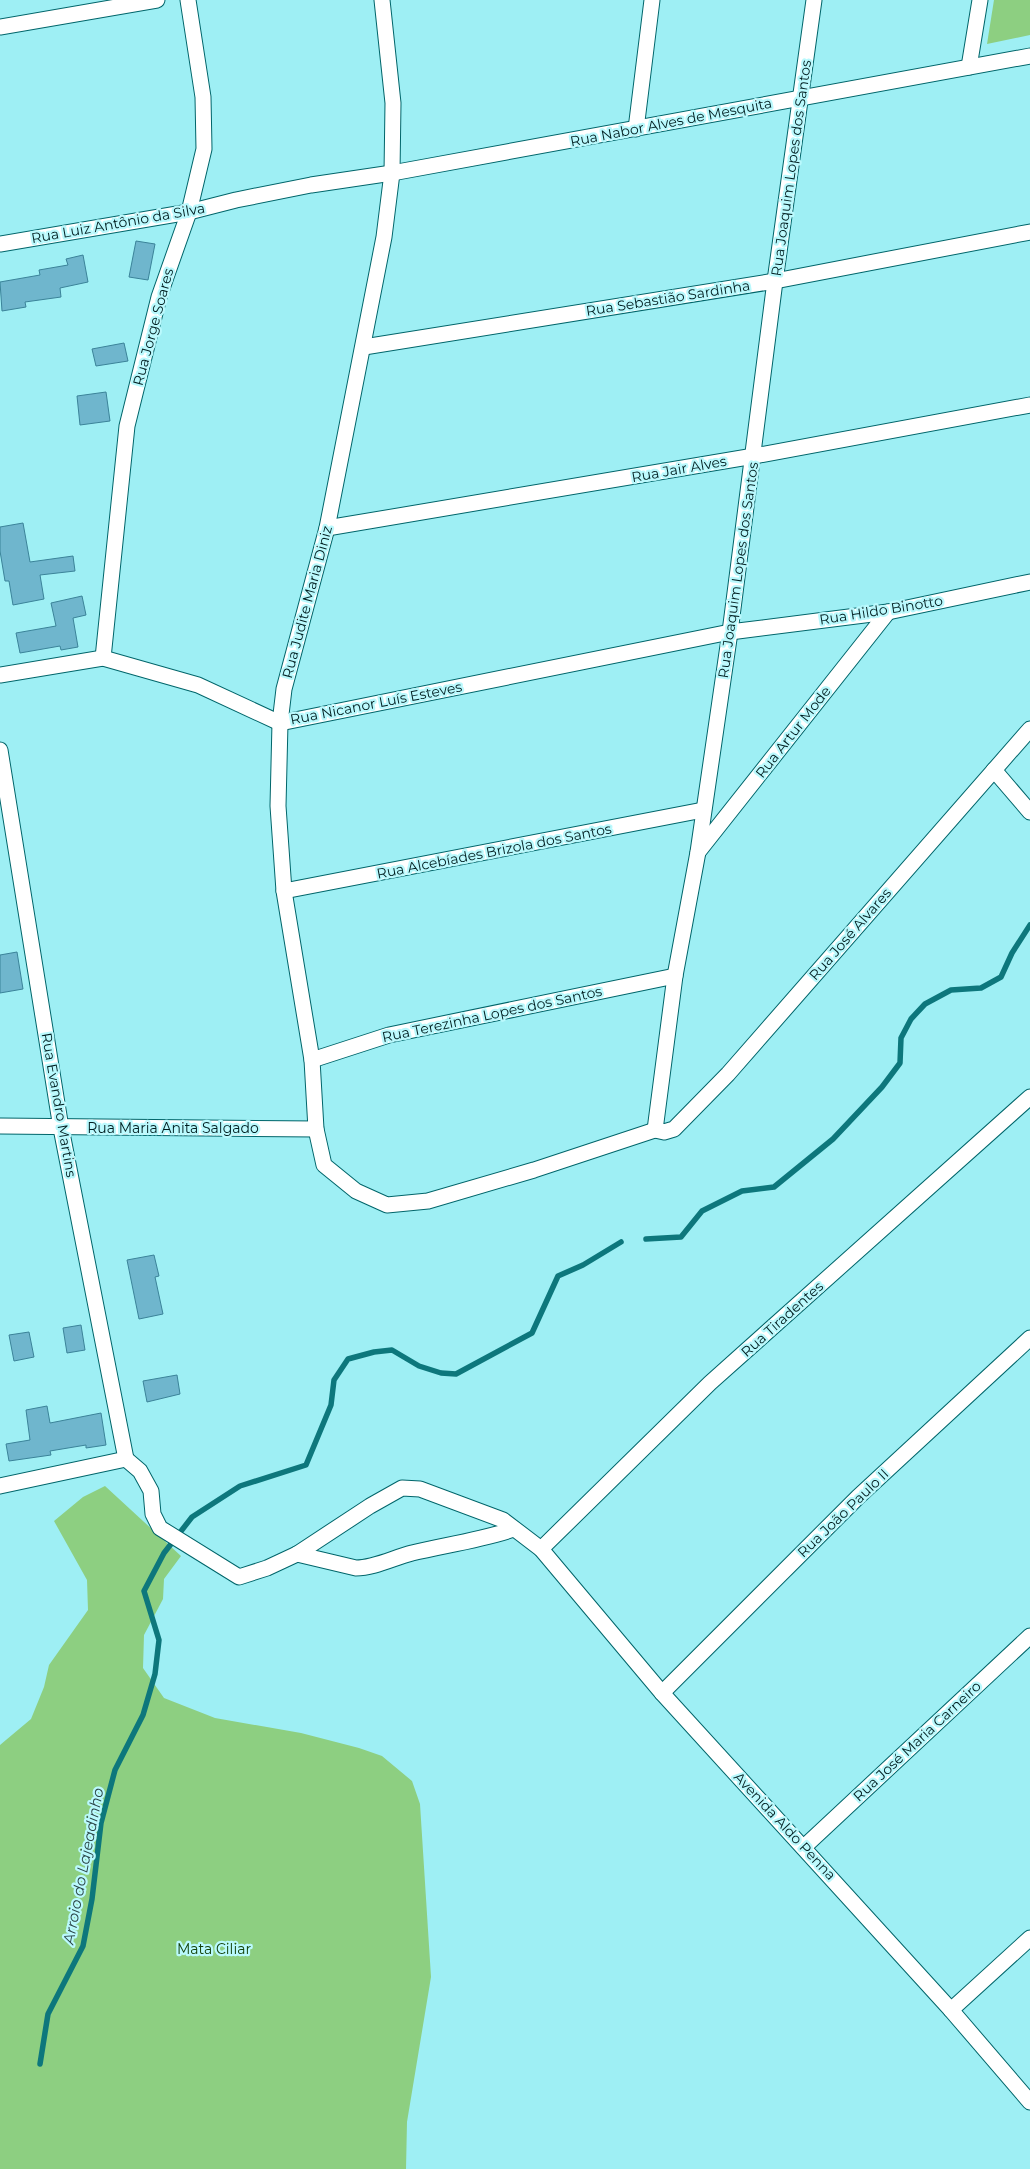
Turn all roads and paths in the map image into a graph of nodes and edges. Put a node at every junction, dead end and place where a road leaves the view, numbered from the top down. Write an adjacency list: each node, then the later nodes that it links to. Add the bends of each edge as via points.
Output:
1 (156, 0): 7 (street)
2 (188, 0): 14 (street, Rua Jorge Soares, via 203,97 204,149)
3 (382, 0): 12 (street, Rua Judite Maria Diniz, via 393,103)
4 (652, 0): 11 (street)
5 (814, 0): 10 (street, Rua Joaquim Lopes dos Santos)
6 (980, 0): 9 (street)
7 (0, 27)
8 (1030, 56): 9 (street, Rua Nabor Alves de Mesquita)
9 (969, 67): 10 (street, Rua Nabor Alves de Mesquita)
10 (802, 98): 11 (street, Rua Nabor Alves de Mesquita); 17 (street, Rua Joaquim Lopes dos Santos)
11 (636, 129): 12 (street, Rua Nabor Alves de Mesquita)
12 (392, 174): 13 (street, Rua Nabor Alves de Mesquita); 18 (street, Rua Judite Maria Diniz)
13 (311, 185): 14 (street, Rua Luiz Antônio da Silva)
14 (189, 212): 16 (street, Rua Luiz Antônio da Silva); 25 (street, Rua Jorge Soares, via 159,298 127,426)
15 (1030, 232): 17 (street, Rua Sebastião Sardinha)
16 (0, 244)
17 (775, 281): 18 (street, Rua Sebastião Sardinha); 20 (street, Rua Joaquim Lopes dos Santos)
18 (364, 347): 21 (street, Rua Judite Maria Diniz)
19 (1030, 405): 20 (street, Rua Jair Alves)
20 (754, 456): 21 (street, Rua Jair Alves); 24 (street, Rua Joaquim Lopes dos Santos)
21 (327, 528): 27 (street, Rua Judite Maria Diniz, via 284,689)
22 (1030, 582): 23 (street, Rua Hildo Binotto)
23 (888, 612): 24 (street, Rua Hildo Binotto); 33 (street, Rua Artur Mode)
24 (730, 632): 27 (street, Rua Nicanor Luís Esteves); 31 (street, Rua Joaquim Lopes dos Santos)
25 (103, 658): 26 (street, Rua Nicanor Luís Esteves); 27 (street, Rua Nicanor Luís Esteves, via 198,686)
26 (0, 675)
27 (280, 723): 34 (street, Rua Judite Maria Diniz, via 278,806)
28 (1030, 729): 30 (street, Rua José Alvares)
29 (0, 750): 39 (street, Rua Evandro Martins)
30 (994, 770): 32 (street); 41 (street, Rua José Alvares, via 728,1074 674,1128)
31 (703, 810): 33 (street, Rua Joaquim Lopes dos Santos); 34 (street, Rua Alcebíades Brizola dos Santos)
32 (1030, 812)
33 (698, 852): 35 (street, Rua Joaquim Lopes dos Santos)
34 (284, 891): 36 (street, Rua Judite Maria Diniz)
35 (675, 976): 36 (street, Rua Terezinha Lopes dos Santos, via 389,1035); 41 (street, Rua Joaquim Lopes dos Santos)
36 (312, 1060): 40 (street, Rua Judite Maria Diniz)
37 (1030, 1097): 47 (street, Rua Tiradentes, via 710,1383)
38 (0, 1126): 39 (street, Rua Maria Anita Salgado)
39 (61, 1128): 40 (street, Rua Maria Anita Salgado); 44 (street, Rua Evandro Martins)
40 (316, 1129): 42 (street, Rua Judite Maria Diniz, via 324,1165)
41 (660, 1131): 42 (street, Rua José Alvares, via 428,1201 387,1205)
42 (356, 1191)
43 (1030, 1338): 50 (street, Rua João Paulo II, via 858,1497)
44 (126, 1459): 45 (street); 48 (street, Avenida Aldo Penna, via 140,1472 151,1491 153,1514 160,1528 240,1577)
45 (0, 1486)
46 (514, 1529): 47 (street, Avenida Aldo Penna); 48 (street, via 365,1568); 48 (street, Avenida Aldo Penna, via 503,1520 420,1489 402,1488)
47 (541, 1549): 50 (street, Avenida Aldo Penna)
48 (297, 1554)
49 (1030, 1636): 51 (street, Rua José Maria Carneiro)
50 (662, 1693): 51 (street, Avenida Aldo Penna)
51 (804, 1847): 53 (street, Avenida Aldo Penna)
52 (1030, 1938): 53 (street)
53 (951, 2010): 54 (street, Avenida Aldo Penna)
54 (1030, 2102)

